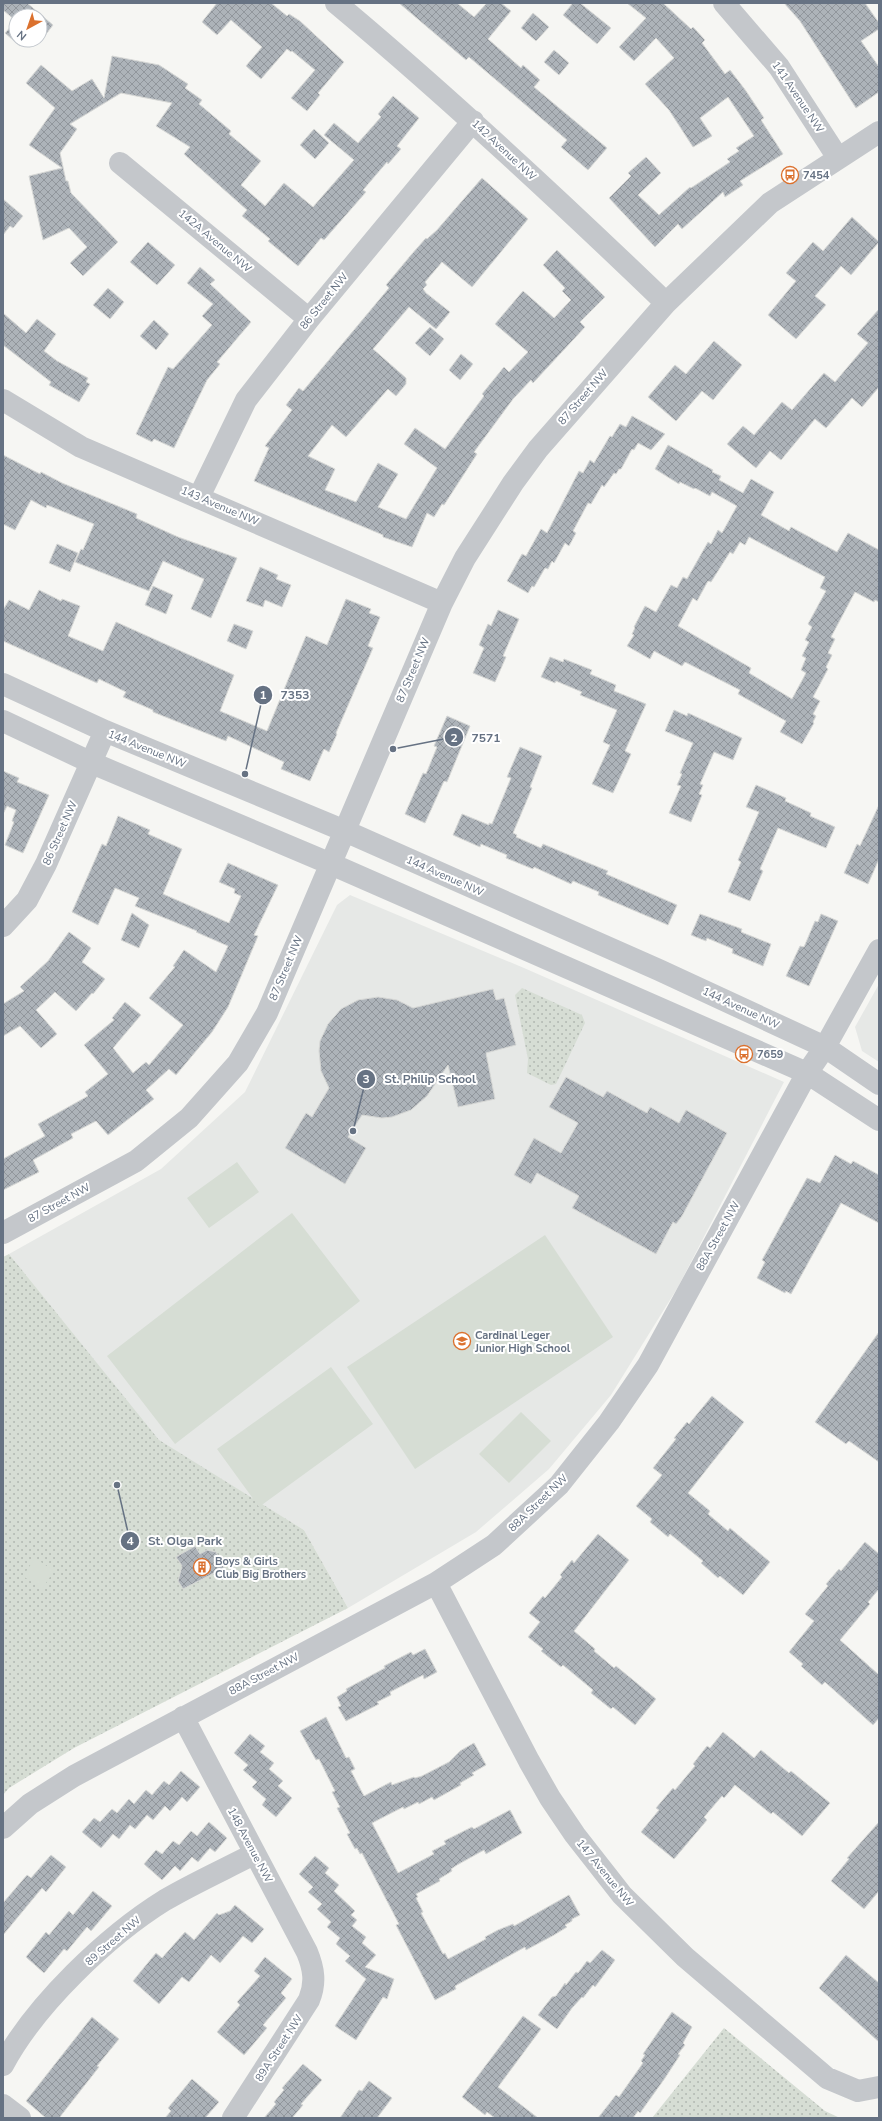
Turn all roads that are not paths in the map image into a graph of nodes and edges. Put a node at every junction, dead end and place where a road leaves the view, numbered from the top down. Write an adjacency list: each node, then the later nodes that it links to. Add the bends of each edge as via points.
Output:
1 (336, 3): 3 (street, 142 Avenue NW)
2 (724, 3): 5 (street, 141 Avenue NW, via 779,67)
3 (473, 121): 7 (street, 142 Avenue NW); 8 (street, 86 Street NW)
4 (879, 132): 5 (street, 87 Street NW)
5 (838, 158): 7 (street, 87 Street NW, via 770,202)
6 (120, 163): 8 (street, 142A Avenue NW)
7 (666, 303): 11 (street, 87 Street NW, via 538,449 465,558)
8 (309, 320): 10 (street, 86 Street NW, via 246,400)
9 (3, 400): 10 (street, 143 Avenue NW, via 81,447)
10 (199, 497): 11 (street, 143 Avenue NW)
11 (442, 603): 16 (street, 87 Street NW)
12 (3, 684): 14 (street, 144 Avenue NW)
13 (3, 721): 15 (street)
14 (105, 731): 15 (street, 86 Street NW); 16 (street, 144 Avenue NW)
15 (92, 763): 17 (street); 18 (street, 86 Street NW, via 28,900)
16 (345, 831): 17 (street, 87 Street NW); 20 (street, 144 Avenue NW, via 659,970)
17 (331, 864): 21 (street); 24 (street, 87 Street NW, via 267,1013 238,1063 209,1096 189,1118 136,1161)
18 (3, 926)
19 (879, 950): 20 (street, 88A Street NW)
20 (825, 1047): 21 (street, 88A Street NW); 22 (street, 144 Avenue NW)
21 (807, 1073): 23 (street); 25 (street, 88A Street NW, via 648,1365 609,1422 559,1485 494,1545)
22 (879, 1084)
23 (879, 1120)
24 (3, 1233)
25 (436, 1584): 26 (street, 88A Street NW); 31 (street, 147 Avenue NW, via 528,1761 550,1798 575,1836 622,1895 685,1957 827,2078 858,2091)
26 (183, 1717): 27 (street, 88A Street NW, via 74,1776 30,1804); 28 (street, 148 Avenue NW)
27 (3, 1828)
28 (254, 1854): 29 (street, 148 Avenue NW, via 307,1952); 30 (street, 89 Street NW, via 167,1899 109,1942 43,2009)
29 (314, 1974): 34 (street, 89A Street NW, via 310,2000)
30 (3, 2065)
31 (879, 2087)
32 (3, 2105): 33 (street)
33 (20, 2118)
34 (233, 2118)

